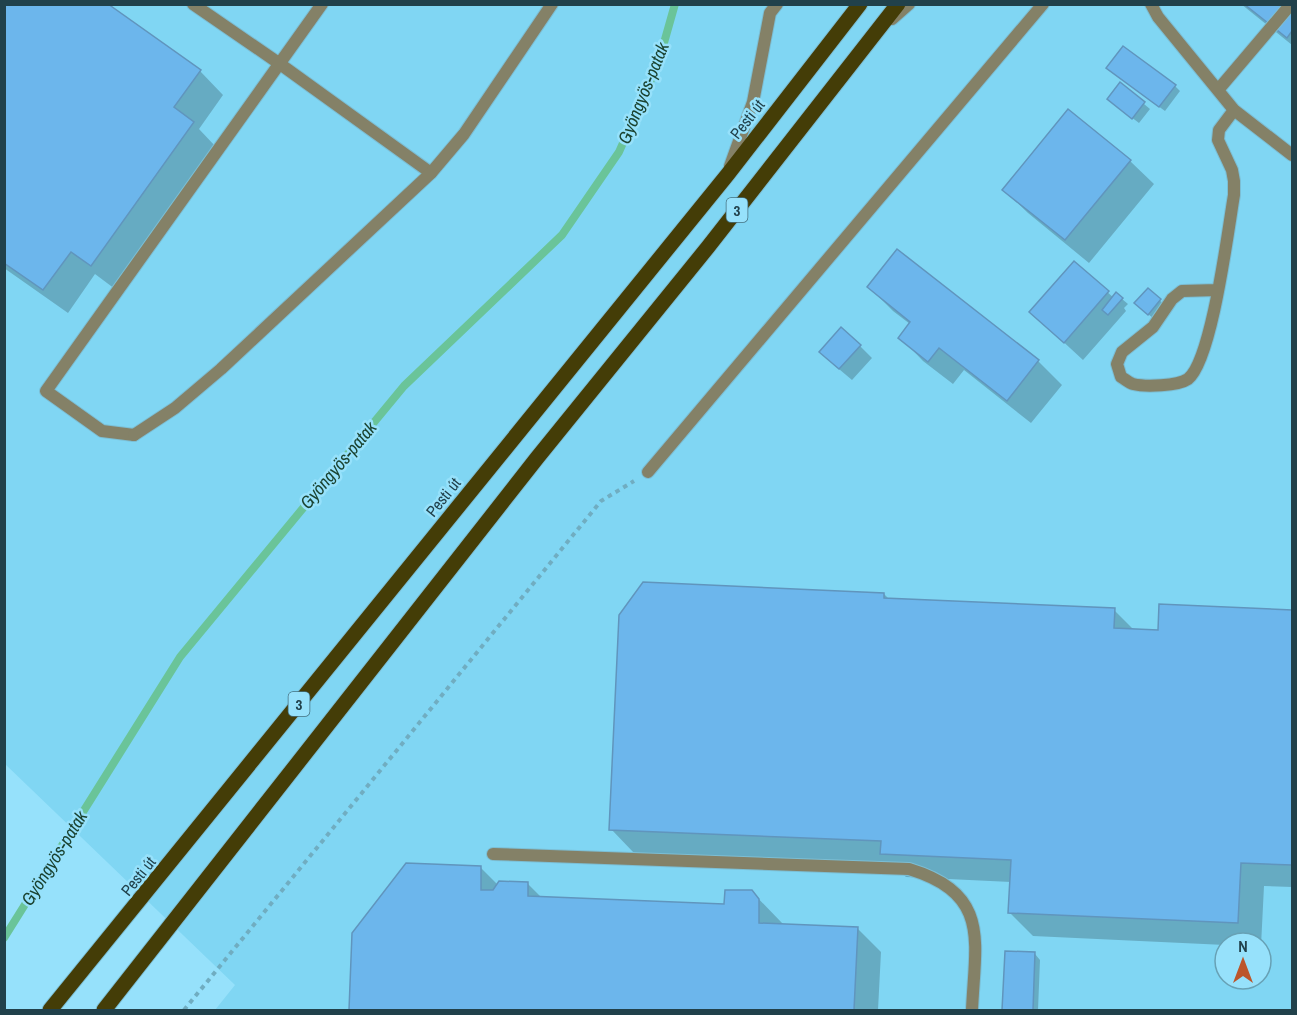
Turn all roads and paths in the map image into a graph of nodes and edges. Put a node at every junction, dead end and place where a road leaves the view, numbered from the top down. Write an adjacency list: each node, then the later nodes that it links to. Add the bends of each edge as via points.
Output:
1 (193, 4): 12 (street)
2 (322, 4): 12 (street)
3 (552, 4): 16 (street, via 464,134)
4 (777, 4): 17 (street, via 770,13 753,102)
5 (860, 4): 17 (main road, Pesti út / 3)
6 (898, 4): 11 (main road, 3)
7 (909, 4): 11 (street)
8 (1043, 4): 19 (street)
9 (1151, 4): 13 (street)
10 (1292, 4): 13 (street)
11 (873, 36): 22 (main road, 3)
12 (280, 64): 16 (street); 16 (street, via 46,391 102,431 134,435 175,408 221,369)
13 (1218, 90): 14 (street)
14 (1234, 110): 15 (street); 18 (street, via 1219,130 1218,140 1232,170 1234,195)
15 (1293, 155)
16 (431, 173)
17 (728, 174): 21 (main road, Pesti út / 3)
18 (1217, 290): 18 (street, via 1182,291 1172,299 1153,327 1122,352 1117,364 1121,377 1133,384 1172,385 1188,379 1199,365)
19 (648, 472): 23 (path, via 601,501)
20 (493, 854): 24 (street, via 909,869 932,876 968,906 975,930)
21 (50, 1011)
22 (104, 1011)
23 (184, 1011)
24 (972, 1011)

